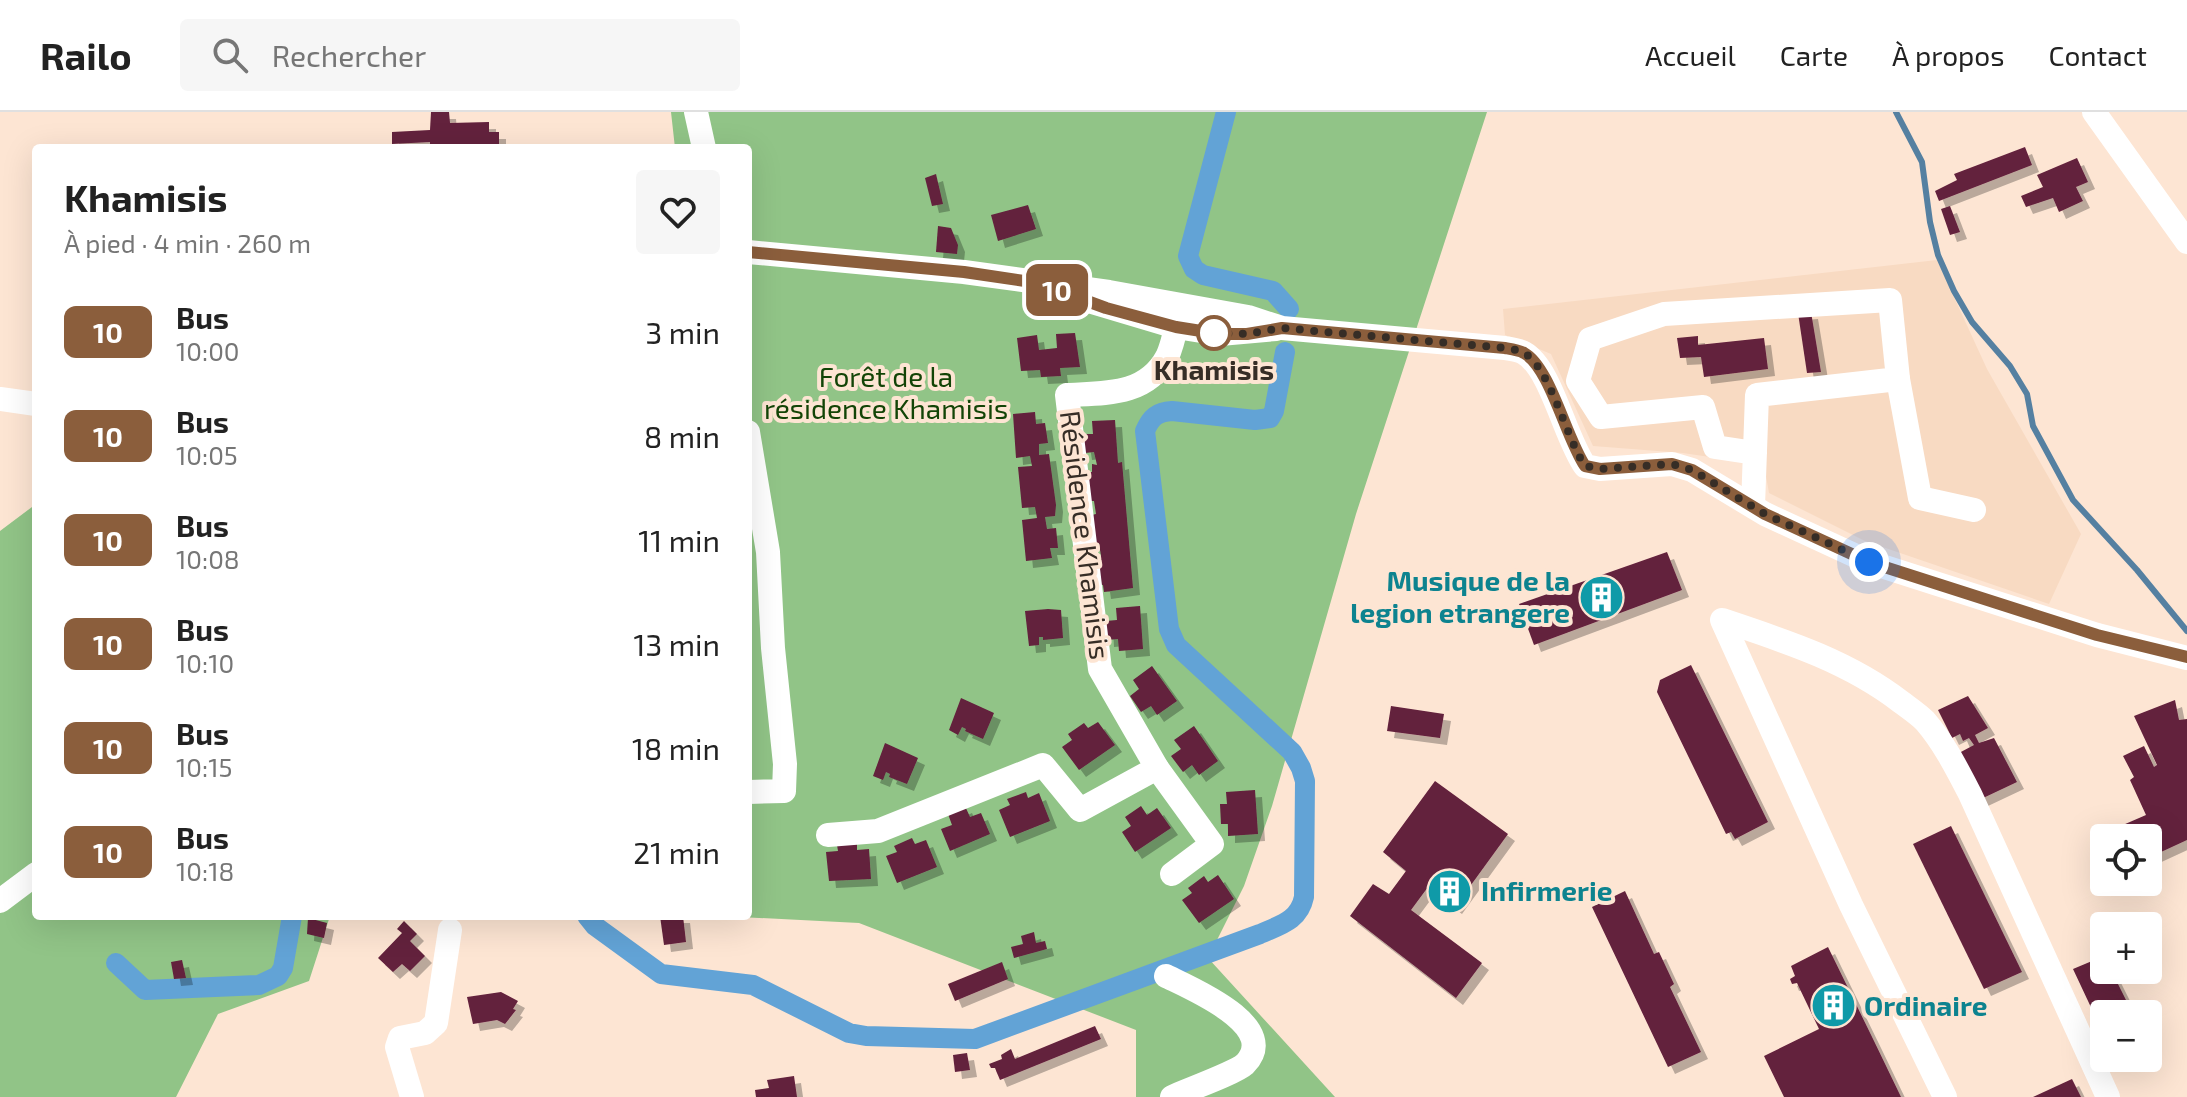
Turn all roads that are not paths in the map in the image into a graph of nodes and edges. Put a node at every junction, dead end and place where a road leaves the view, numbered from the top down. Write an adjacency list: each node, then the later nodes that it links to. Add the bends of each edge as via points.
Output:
1 (696, 112): 3 (street)
2 (2094, 112): 4 (street)
3 (703, 144)
4 (2187, 242)
5 (752, 252): 6 (street, via 964,272 1038,283 1106,308)
6 (1176, 315): 7 (street, via 1236,315); 7 (street, via 1220,334); 16 (street, Résidence Khamisis, via 1167,357 1148,379 1129,390 1067,395 1100,669)
7 (1282, 328): 13 (street, via 1523,352 1544,375 1585,466 1672,464)
8 (1898, 379): 11 (street, via 1757,395); 11 (street, via 1890,300 1664,314 1590,339 1578,381 1601,417 1703,407 1715,447); 14 (street, via 1920,498)
9 (0, 399): 10 (street)
10 (32, 403)
11 (1755, 453): 13 (street)
12 (752, 456): 17 (street, via 768,552 785,764 784,791)
13 (1753, 506): 15 (street, via 1869,562)
14 (1974, 510)
15 (2187, 658)
16 (1157, 768): 18 (street, via 1080,810 1043,765 878,831); 19 (street, via 1212,844)
17 (752, 792)
18 (828, 835)
19 (1172, 874)
20 (32, 877): 21 (street)
21 (0, 901)
22 (450, 930): 24 (street, via 436,1023 425,1033 400,1038 397,1047)
23 (1166, 976): 25 (street, via 1227,1007 1251,1032 1253,1050 1244,1065)
24 (412, 1097)
25 (1172, 1097)
26 (1945, 1097): 27 (street, via 1722,620 1834,661 1879,685 1923,719 1948,751 1970,794)
27 (2108, 1097)

